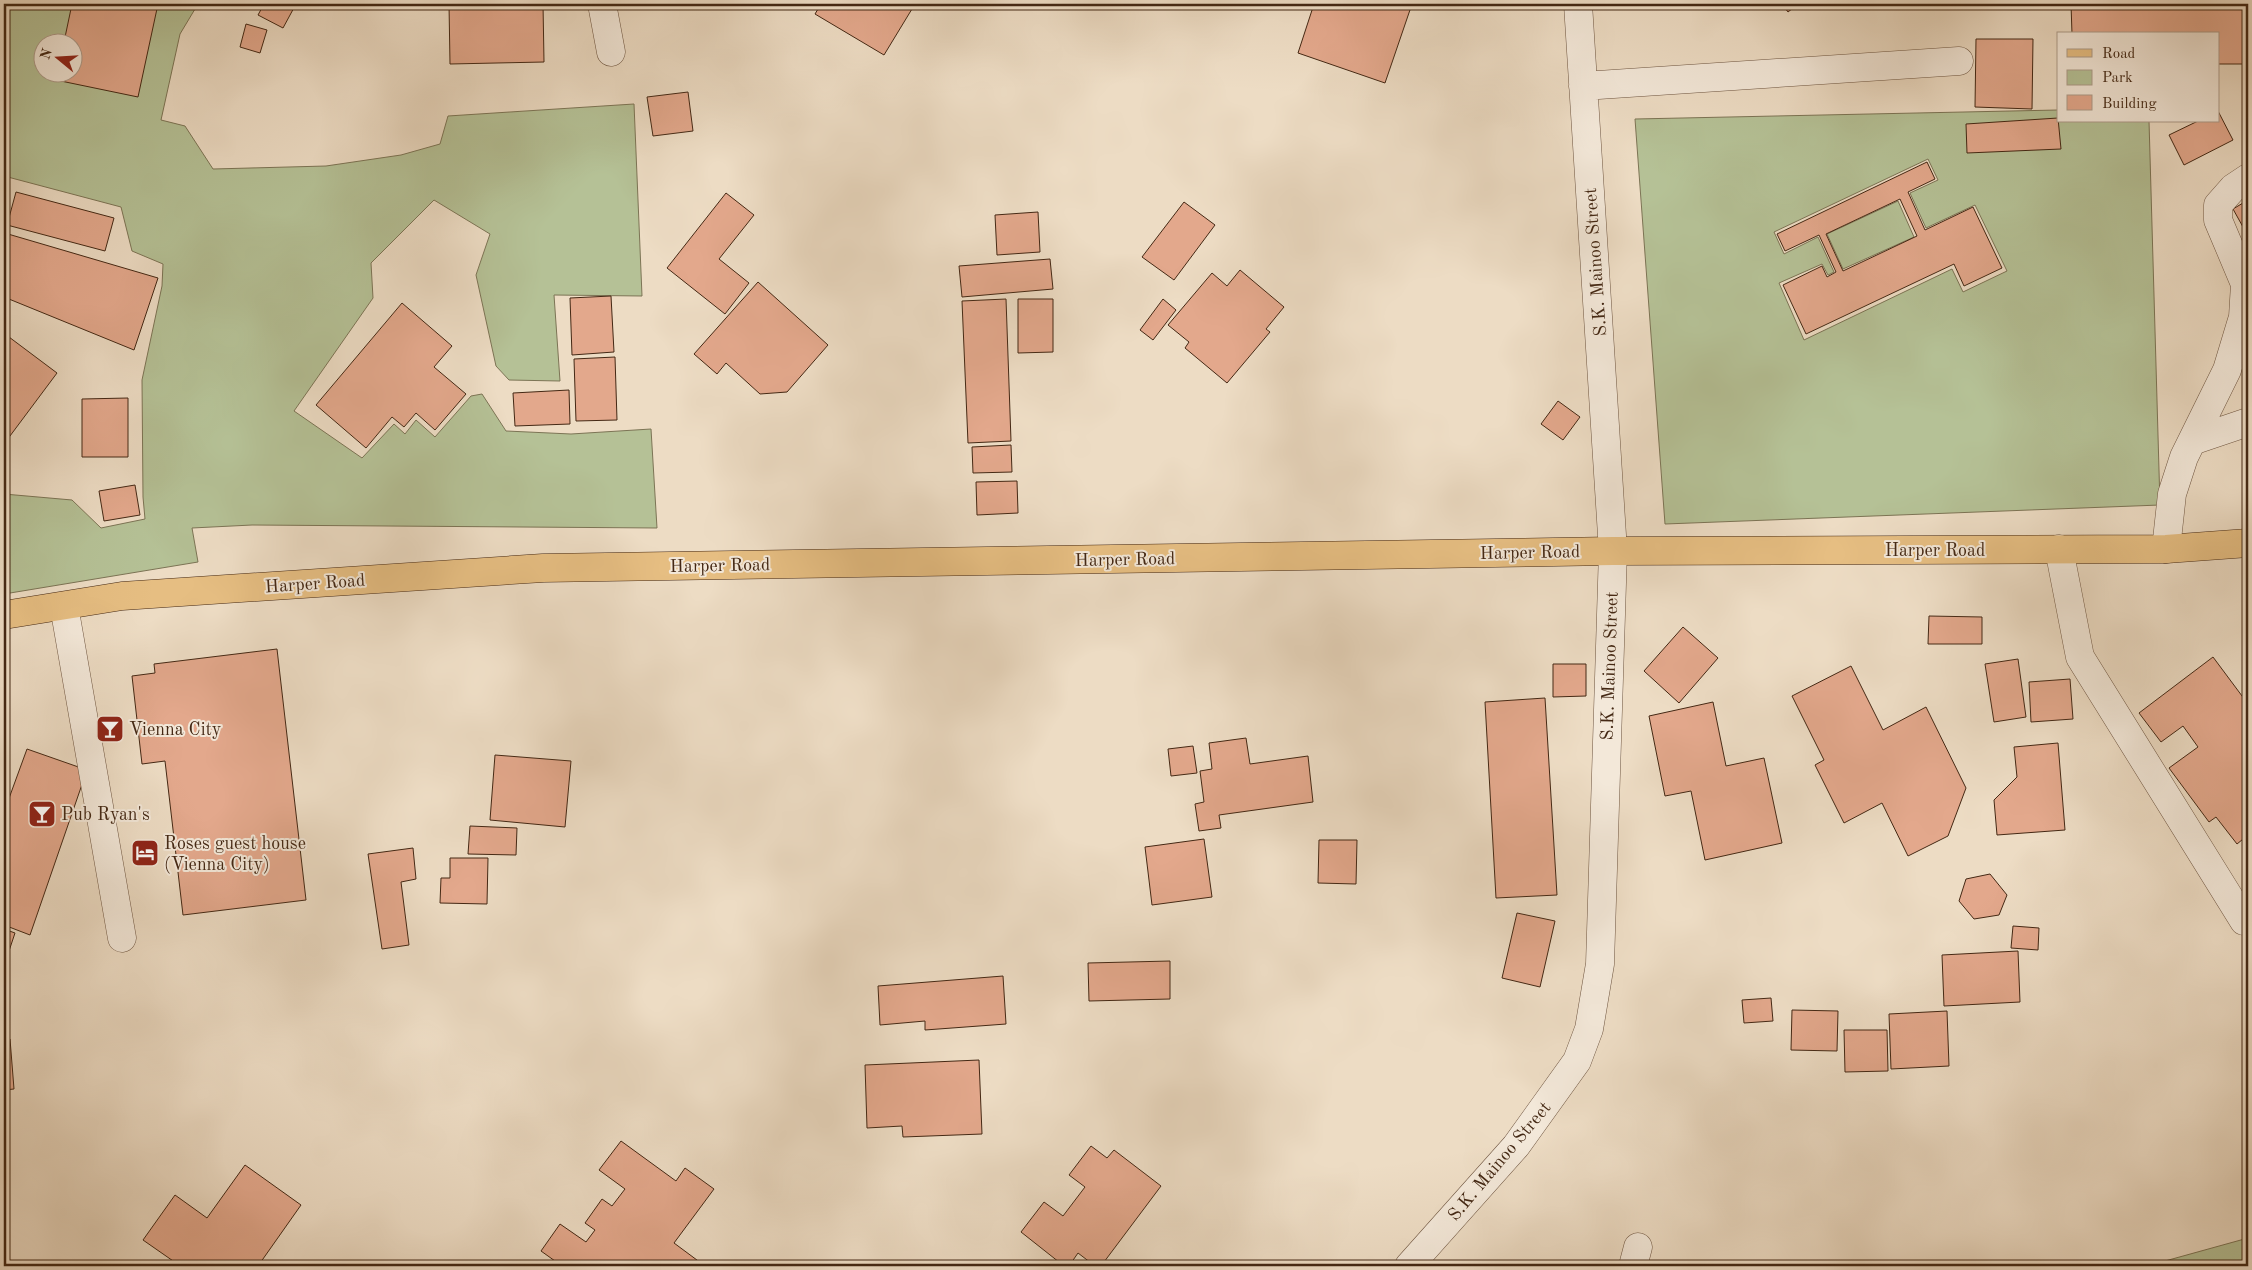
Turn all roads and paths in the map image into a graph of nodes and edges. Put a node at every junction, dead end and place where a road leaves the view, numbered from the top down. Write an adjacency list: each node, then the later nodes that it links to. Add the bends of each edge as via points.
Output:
1 (602, 4): 3 (street)
2 (1578, 4): 5 (street, S.K. Mainoo Street)
3 (611, 52)
4 (1959, 61): 5 (street)
5 (1583, 86): 12 (street, S.K. Mainoo Street)
6 (2248, 178): 8 (street, via 2233,188 2218,205 2218,220 2245,284 2243,317 2227,370)
7 (2248, 422): 8 (street)
8 (2192, 440): 11 (street, via 2172,494)
9 (2248, 543): 11 (main road, Harper Road)
10 (2059, 549): 11 (main road, Harper Road); 12 (main road, Harper Road); 15 (street, via 2080,657)
11 (2166, 549)
12 (1613, 551): 13 (main road, Harper Road, via 543,568 122,596); 17 (street, S.K. Mainoo Street, via 1600,964 1589,1028 1577,1061 1516,1146)
13 (64, 606): 14 (main road, Harper Road); 16 (street)
14 (4, 615)
15 (2244, 920)
16 (122, 938)
17 (1408, 1266)

